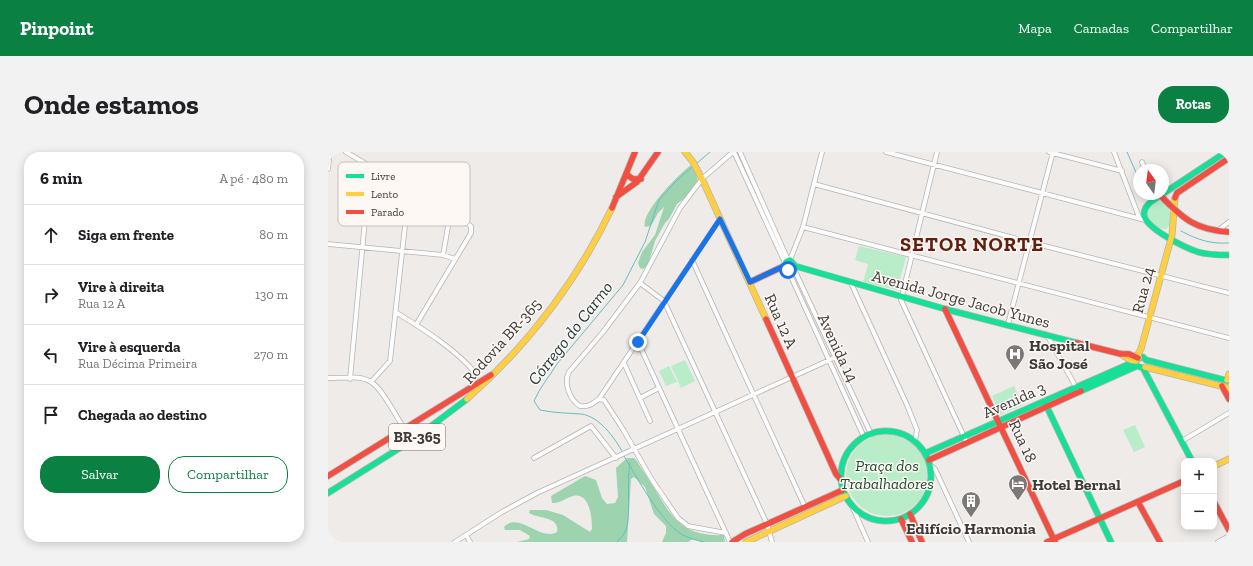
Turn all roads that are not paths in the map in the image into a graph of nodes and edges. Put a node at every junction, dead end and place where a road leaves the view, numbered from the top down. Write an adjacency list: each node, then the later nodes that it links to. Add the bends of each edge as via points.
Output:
1 (330, 152): 17 (street)
2 (346, 152): 15 (street)
3 (635, 152): 19 (street, Rodovia BR-365 / BR-365)
4 (658, 152): 20 (street)
5 (685, 152): 21 (street, Rua 12 A)
6 (734, 152): 21 (street); 53 (street, Avenida 14)
7 (740, 152): 53 (street, Avenida 14)
8 (822, 152): 22 (street)
9 (886, 152): 16 (street)
10 (937, 152): 16 (street)
11 (1052, 152): 18 (street); 24 (street)
12 (1114, 152): 18 (street)
13 (1228, 153): 23 (street)
14 (1229, 158): 28 (street, via 1177,193)
15 (362, 162)
16 (934, 164): 24 (street); 29 (street)
17 (328, 169)
18 (1122, 171): 30 (street)
19 (626, 174): 20 (street, via 633,179); 25 (street, Rodovia BR-365 / BR-365)
20 (641, 179): 25 (street, via 636,186)
21 (702, 179): 31 (street, Rua 12 A); 56 (street, via 664,234)
22 (814, 184): 29 (street); 39 (street)
23 (1169, 189)
24 (1042, 194): 30 (street); 44 (street)
25 (616, 196): 76 (street, Rodovia BR-365 / BR-365, via 595,240 557,300)
26 (1153, 200): 32 (street, via 1145,208)
27 (1164, 200): 28 (street)
28 (1174, 210): 34 (street); 41 (street, via 1198,228)
29 (922, 213): 44 (street); 48 (street)
30 (1139, 217): 32 (street)
31 (720, 219): 52 (street); 55 (street, Rua 12 A)
32 (1145, 220): 40 (street)
33 (1229, 222): 41 (street)
34 (1173, 224): 40 (street, via 1166,230); 43 (street, Rua 24)
35 (470, 225): 51 (street, via 471,233)
36 (366, 226): 46 (street)
37 (406, 226): 47 (street)
38 (448, 226): 49 (street)
39 (803, 227): 48 (street); 53 (street)
40 (1158, 230): 43 (street)
41 (1215, 232): 42 (street)
42 (1229, 232)
43 (1170, 238): 50 (street, via 1197,252); 54 (street, Rua 24)
44 (1029, 242): 54 (street); 58 (street)
45 (328, 244): 46 (street)
46 (364, 248): 47 (street); 79 (street)
47 (404, 251): 49 (street); 63 (street)
48 (911, 254): 58 (street); 60 (street)
49 (443, 255): 51 (street)
50 (1229, 255)
51 (455, 260): 66 (street)
52 (692, 260): 61 (street); 85 (street)
53 (790, 265): 55 (street); 57 (street, Avenida Jorge Jacob Yunes); 70 (street, Avenida 14); 71 (street, Avenida 14)
54 (1160, 276): 59 (street); 64 (street, Rua 24)
55 (750, 282): 78 (street, Rua 12 A)
56 (640, 283): 61 (street); 87 (street, via 567,375 567,387 575,403 587,406)
57 (851, 283): 60 (street, Avenida Jorge Jacob Yunes); 101 (street, via 910,411 918,434)
58 (1019, 283): 64 (street); 65 (street)
59 (1229, 293)
60 (901, 296): 62 (street, Avenida Jorge Jacob Yunes); 99 (street, via 902,304)
61 (664, 301): 69 (street); 91 (street)
62 (945, 309): 65 (street, Avenida Jorge Jacob Yunes); 94 (street, Rua 18)
63 (397, 313): 66 (street); 81 (street, via 390,361)
64 (1150, 317): 68 (street); 72 (street, Rua 24, via 1138,354)
65 (1008, 324): 67 (street, Avenida Jorge Jacob Yunes)
66 (416, 325): 74 (street, via 468,364)
67 (1047, 335): 72 (street, Avenida Jorge Jacob Yunes, via 1129,354); 84 (street)
68 (1229, 338)
69 (638, 342): 73 (street); 82 (street)
70 (836, 357): 71 (street); 98 (street, Avenida 14)
71 (829, 360): 78 (street); 100 (street, Avenida 14)
72 (1140, 362): 80 (street, Avenida Jorge Jacob Yunes); 83 (street, Avenida Jorge Jacob Yunes); 84 (street, Avenida 3); 102 (street)
73 (624, 363): 86 (street); 87 (street)
74 (476, 374)
75 (1229, 374): 80 (street)
76 (492, 375): 96 (street); 116 (street, Rodovia BR-365 / BR-365, via 443,418)
77 (328, 378): 79 (street)
78 (792, 378): 85 (street); 113 (street, Rua 12 A)
79 (350, 379): 81 (street)
80 (1227, 381): 83 (street, via 1222,383)
81 (371, 382): 96 (street)
82 (659, 388): 86 (street); 97 (street)
83 (1226, 388): 88 (street)
84 (1078, 390): 89 (street, Avenida 3); 90 (street, Avenida 3)
85 (754, 396): 91 (street); 119 (street)
86 (640, 398): 93 (street)
87 (600, 399): 104 (street, via 604,400)
88 (1229, 399)
89 (1044, 401): 90 (street); 94 (street, Avenida 3)
90 (1047, 407): 95 (street, Avenida 3); 122 (street)
91 (715, 413): 97 (street); 124 (street)
92 (1229, 413): 102 (street)
93 (650, 421)
94 (999, 421): 95 (street, Rua 18); 99 (street, Avenida 3)
95 (1002, 427): 103 (street, Avenida 3); 130 (street, Rua 18)
96 (404, 428): 112 (street)
97 (679, 430): 104 (street); 127 (street)
98 (871, 434): 100 (street); 101 (street, via 886,431 902,433)
99 (963, 436): 103 (street); 105 (street, Avenida 3)
100 (864, 437): 113 (street, via 846,456)
101 (915, 441): 105 (street)
102 (1182, 441): 108 (street)
103 (967, 443): 110 (street, Avenida 3)
104 (634, 449): 106 (street); 127 (street, via 652,480 683,523)
105 (926, 453): 110 (street)
106 (618, 457): 107 (street, via 591,426); 128 (street, via 537,493)
107 (534, 458)
108 (1190, 458)
109 (1229, 459): 111 (street)
110 (930, 463): 121 (street, via 931,484 927,496); 139 (street, via 936,469)
111 (1217, 465)
112 (328, 475)
113 (841, 480): 115 (street)
114 (1181, 482): 117 (street)
115 (845, 493): 118 (street); 119 (street); 126 (street)
116 (328, 495)
117 (1138, 502): 122 (street); 142 (street)
118 (852, 506): 123 (street, via 875,520); 136 (street)
119 (805, 507): 124 (street)
120 (1217, 508): 125 (street)
121 (910, 514): 123 (street); 138 (street)
122 (1100, 518): 130 (street); 141 (street)
123 (901, 519): 137 (street)
124 (766, 524): 126 (street); 133 (street)
125 (1229, 530)
126 (768, 531): 134 (street); 135 (street)
127 (726, 533): 133 (street)
128 (466, 535): 131 (street); 132 (street)
129 (1229, 536): 143 (street)
130 (1054, 540): 140 (street)
131 (455, 542)
132 (470, 542)
133 (731, 542)
134 (746, 542)
135 (772, 542)
136 (868, 542)
137 (912, 542)
138 (922, 542)
139 (969, 542)
140 (1047, 542)
141 (1111, 542)
142 (1160, 542)
143 (1218, 542)

